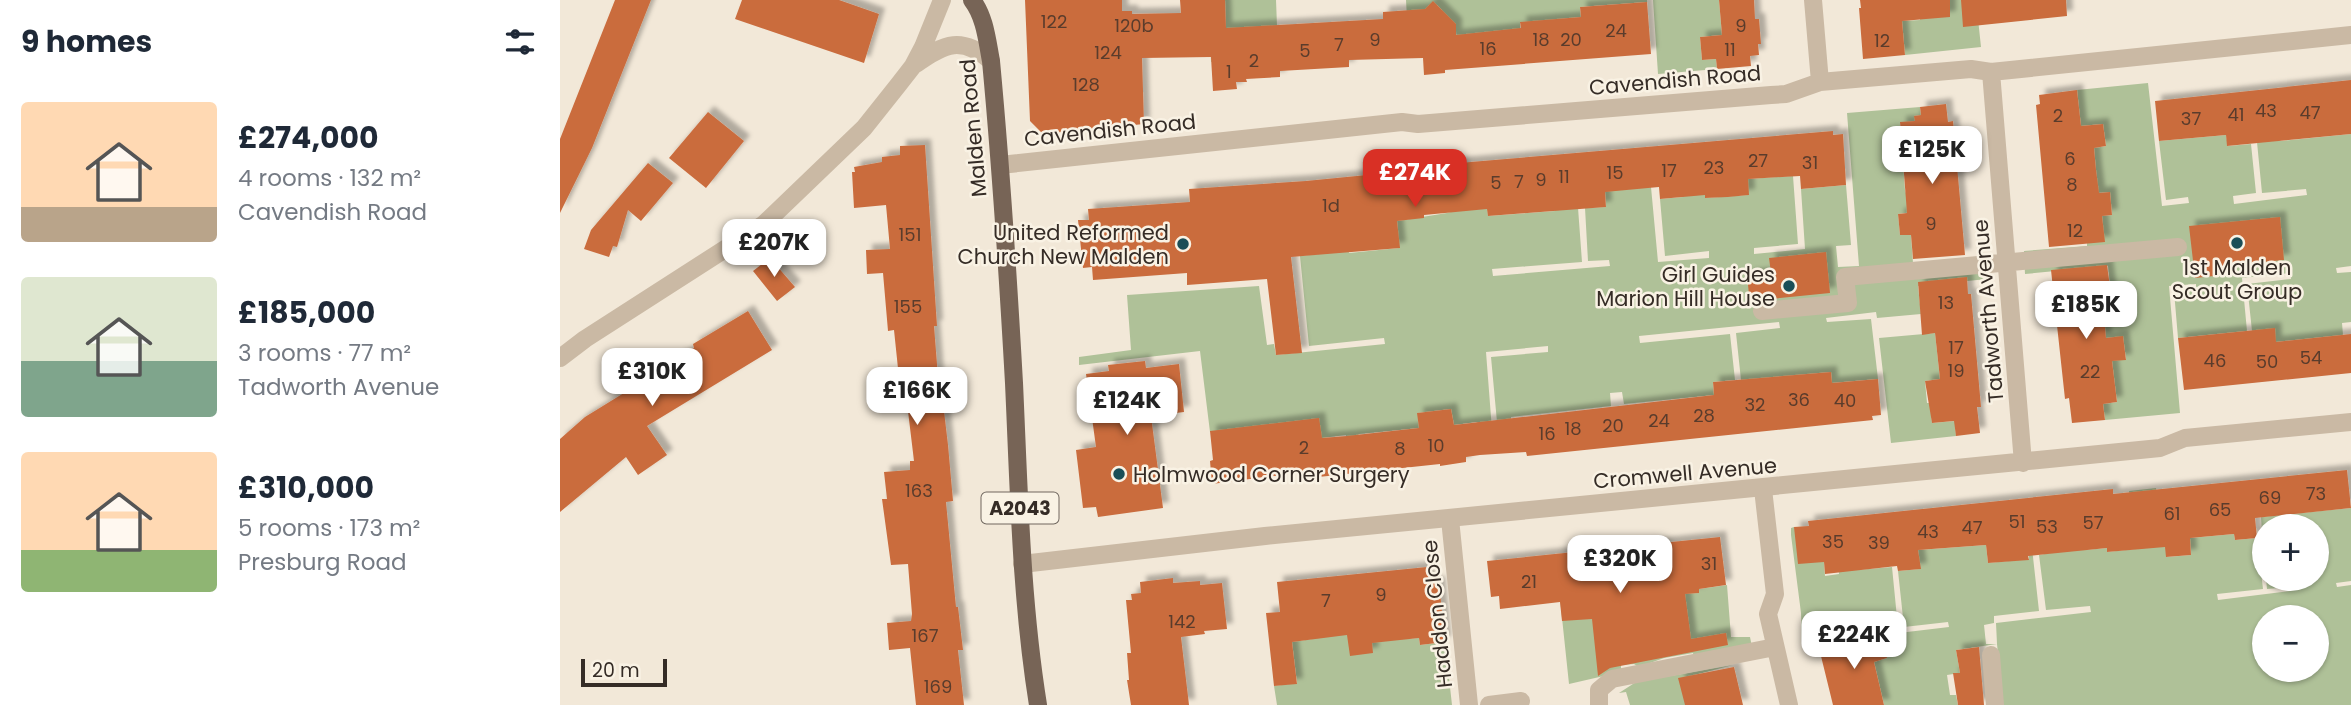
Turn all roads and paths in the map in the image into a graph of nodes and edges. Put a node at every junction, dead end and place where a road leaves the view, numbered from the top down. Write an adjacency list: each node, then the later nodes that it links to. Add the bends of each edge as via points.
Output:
1 (942, 0): 6 (street)
2 (1813, 0): 8 (street)
3 (976, 3): 5 (main road, Malden Road / A2043)
4 (2351, 35): 7 (street, Cavendish Road)
5 (991, 61): 6 (street, via 977,49 949,45); 9 (main road, Malden Road / A2043)
6 (913, 66): 13 (street, via 864,128 764,224)
7 (1991, 72): 8 (street, Cavendish Road, via 1971,69); 11 (street, Tadworth Avenue)
8 (1820, 82): 9 (street, Cavendish Road, via 1786,94 1402,122)
9 (1000, 165): 18 (main road, Malden Road / A2043)
10 (2178, 247): 11 (street)
11 (2007, 262): 12 (street, via 1845,277 1848,303); 15 (street, Tadworth Avenue)
12 (1762, 311)
13 (560, 358)
14 (2351, 422): 15 (street, Cromwell Avenue, via 2185,438 2160,448)
15 (2023, 463): 16 (street, Cromwell Avenue)
16 (1763, 489): 17 (street, Cromwell Avenue); 19 (street, via 1775,594 1768,614)
17 (1450, 519): 18 (street, Cromwell Avenue); 23 (street, Haddon Close)
18 (1022, 564): 22 (main road, Malden Road / A2043)
19 (1775, 647): 25 (street, via 1612,679 1599,690); 26 (street)
20 (1991, 655): 27 (street)
21 (1521, 701): 24 (street)
22 (1038, 705)
23 (1469, 705)
24 (1489, 705)
25 (1600, 705)
26 (1789, 705)
27 (1995, 705)

